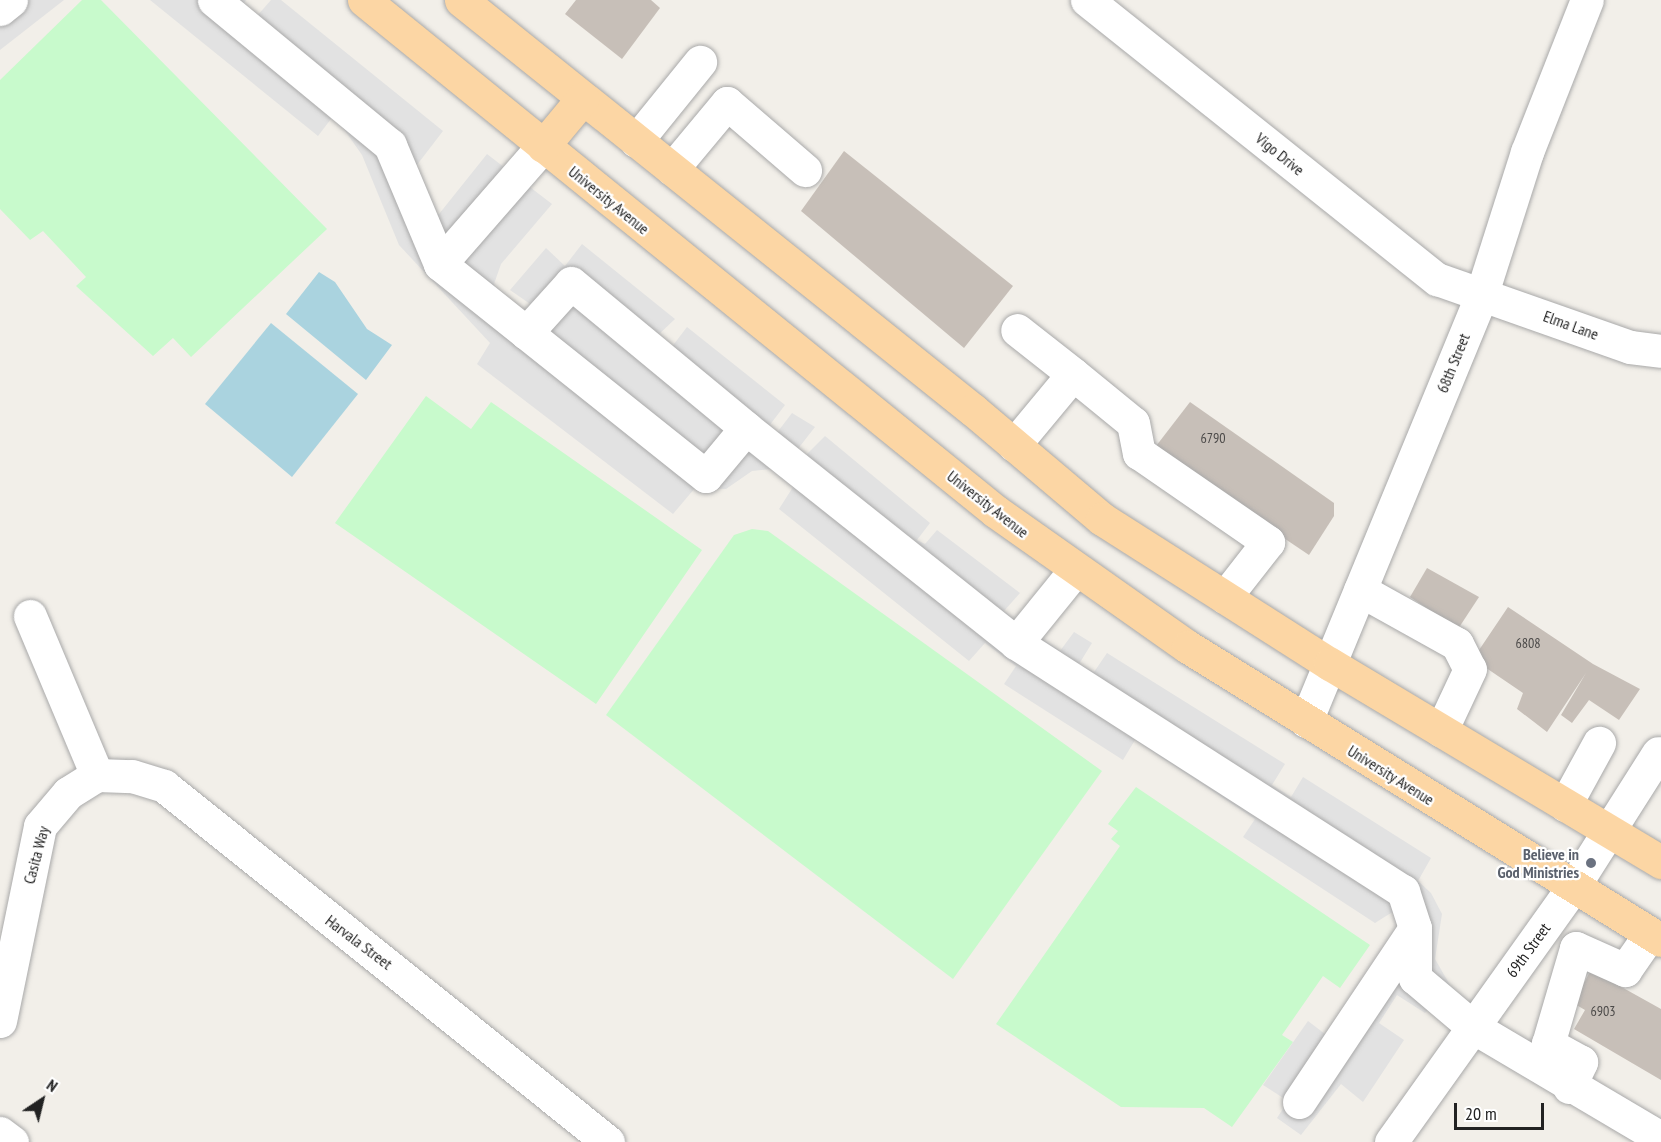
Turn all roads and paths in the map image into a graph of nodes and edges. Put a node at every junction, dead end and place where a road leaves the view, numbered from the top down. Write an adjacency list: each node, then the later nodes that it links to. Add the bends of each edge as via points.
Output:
1 (11, 0): 7 (street)
2 (214, 0): 14 (street, via 390,145)
3 (364, 0): 11 (main road, University Avenue)
4 (461, 0): 9 (main road)
5 (1086, 0): 15 (street, Vigo Drive, via 1437,279)
6 (1587, 0): 15 (street, 68th Street, via 1527,152)
7 (0, 9)
8 (700, 62): 10 (street)
9 (583, 98): 10 (main road); 11 (main road)
10 (636, 141): 12 (main road)
11 (543, 146): 14 (street); 22 (main road, University Avenue, via 995,511)
12 (672, 170): 13 (street, via 727,103); 21 (main road)
13 (805, 170)
14 (440, 264): 17 (street)
15 (1482, 292): 18 (street, Elma Lane, via 1630,346); 23 (street, 68th Street)
16 (1017, 330): 19 (street)
17 (526, 333): 20 (street, via 706,476); 20 (street, via 571,283)
18 (1661, 351)
19 (1073, 374): 21 (street); 24 (street, via 1133,423 1139,453 1268,542)
20 (746, 428): 26 (street)
21 (1014, 445): 24 (main road, via 1102,519)
22 (1076, 569): 26 (street); 28 (main road, University Avenue)
23 (1360, 590): 27 (street, 68th Street); 29 (street, via 1457,644 1470,669)
24 (1225, 597): 27 (main road)
25 (30, 616): 32 (street)
26 (1016, 644): 37 (street, via 1403,891)
27 (1329, 664): 28 (street, 68th Street); 29 (main road)
28 (1306, 721): 36 (main road, University Avenue)
29 (1441, 731): 33 (main road)
30 (1599, 743): 33 (street)
31 (1658, 753): 34 (street, 69th Street)
32 (97, 775): 39 (street, Casita Way, via 68,794 40,826); 46 (street, Harvala Street, via 132,776 164,786)
33 (1565, 805): 34 (main road)
34 (1608, 831): 35 (main road); 36 (street, 69th Street)
35 (1661, 862)
36 (1575, 884): 38 (main road, University Avenue); 40 (street, 69th Street)
37 (1415, 928): 40 (street, via 1415,978); 42 (street)
38 (1655, 937): 41 (street, via 1625,970 1576,948 1548,1044 1581,1062)
39 (0, 1021)
40 (1473, 1027): 41 (street); 47 (street, 69th Street)
41 (1569, 1087): 44 (street)
42 (1299, 1102)
43 (0, 1132): 45 (street)
44 (1661, 1138)
45 (12, 1142)
46 (608, 1142)
47 (1391, 1142)

